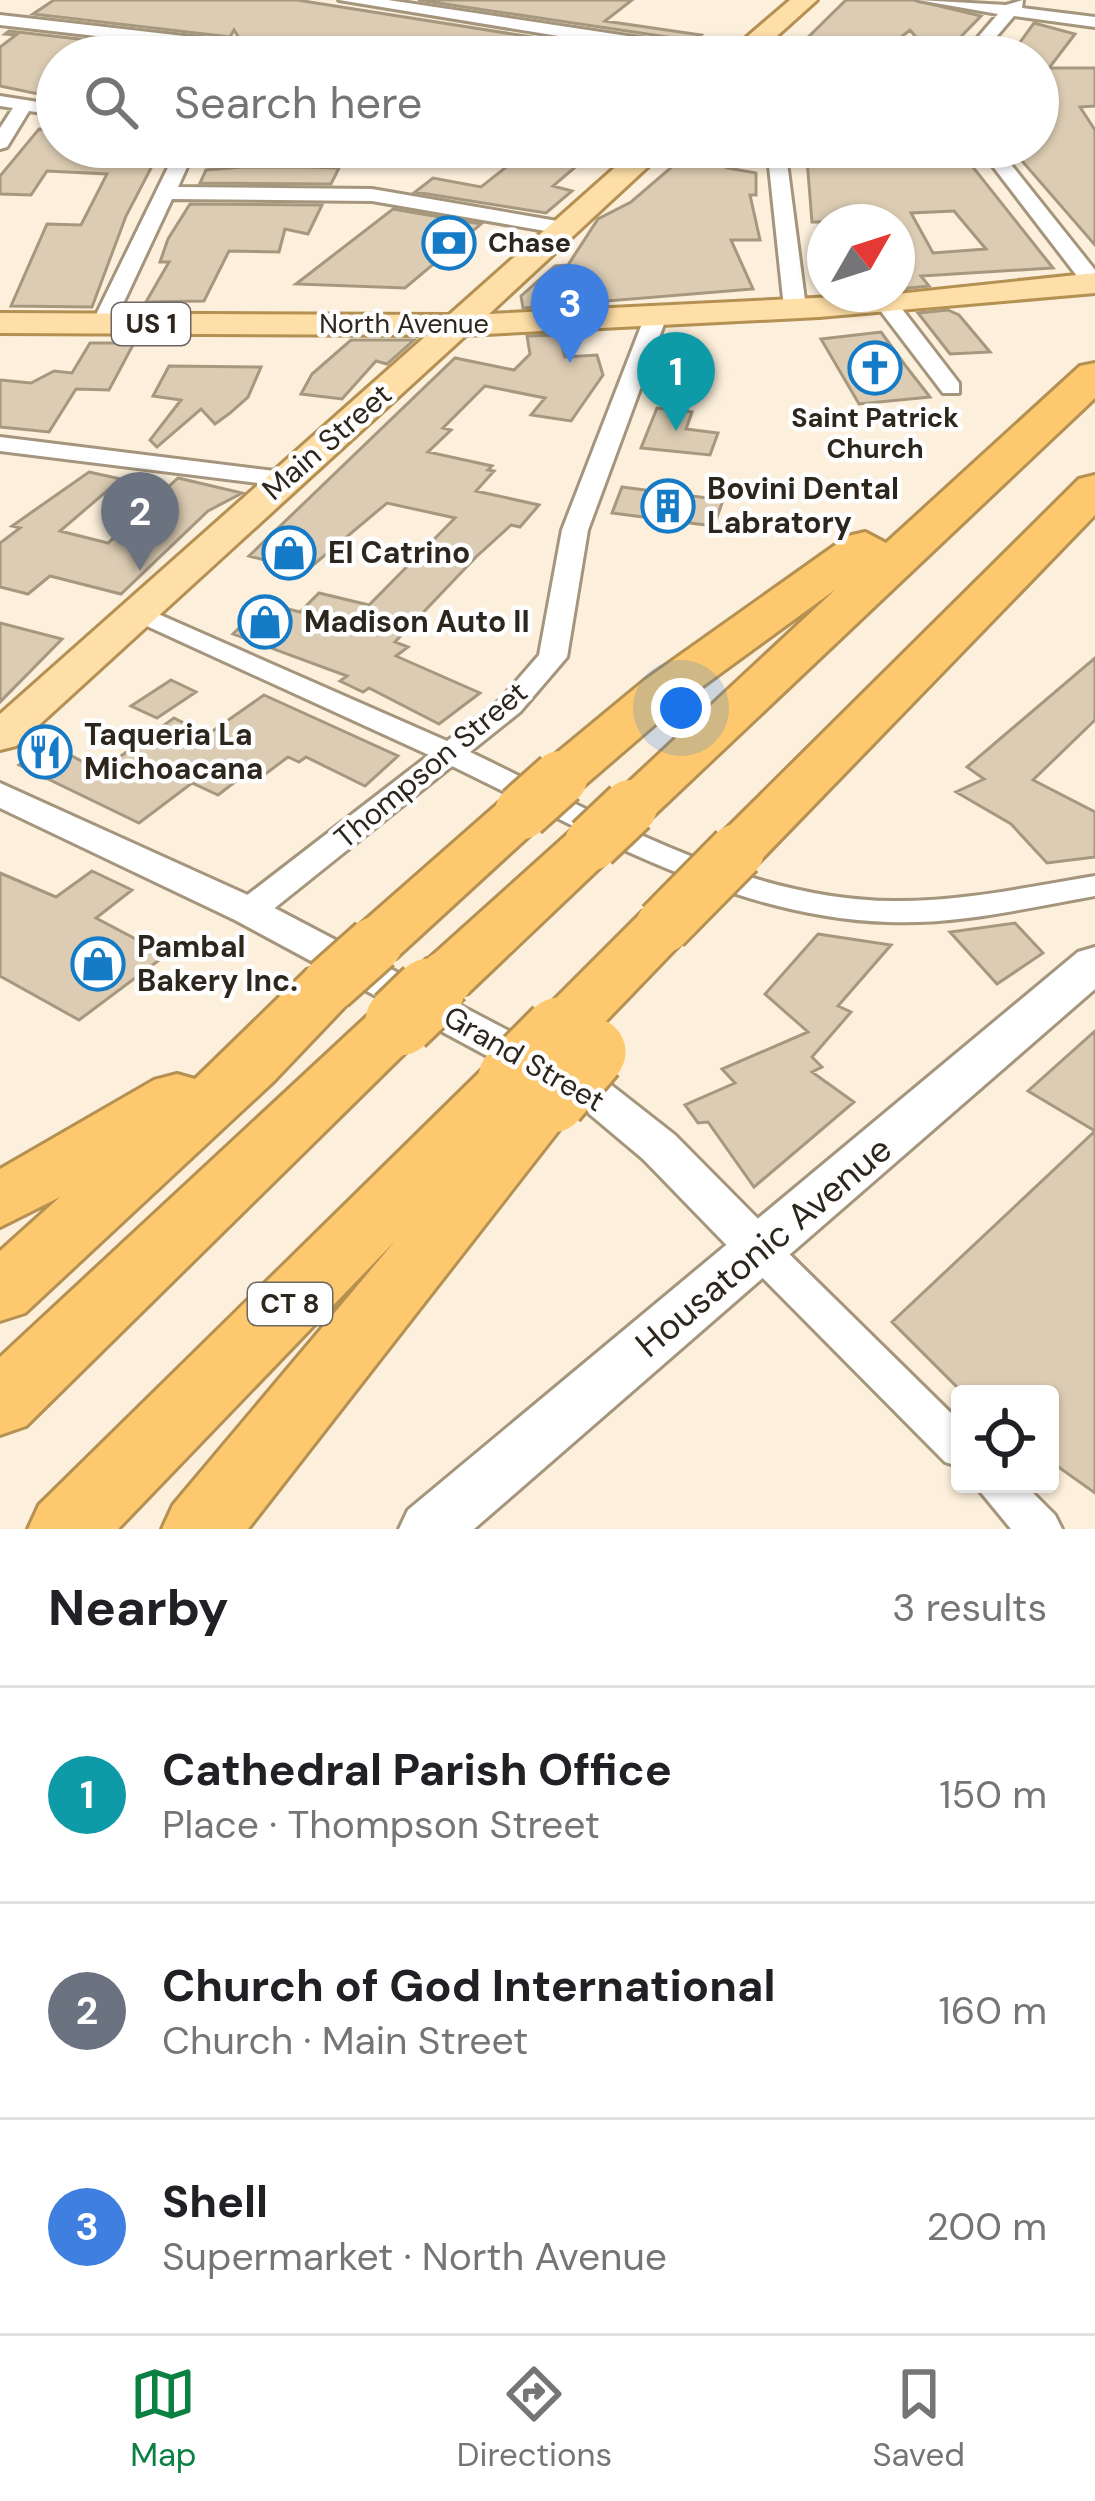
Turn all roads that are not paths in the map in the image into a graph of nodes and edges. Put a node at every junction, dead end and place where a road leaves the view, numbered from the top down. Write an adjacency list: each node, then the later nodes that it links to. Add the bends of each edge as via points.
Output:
1 (349, 0): 9 (street)
2 (805, 0): 10 (main road)
3 (829, 0): 11 (main road)
4 (926, 0): 5 (street)
5 (1015, 6): 7 (street); 12 (street)
6 (0, 20): 8 (street)
7 (1095, 22)
8 (135, 36)
9 (588, 36)
10 (762, 36)
11 (788, 36)
12 (989, 36)
13 (0, 101): 14 (street)
14 (24, 105): 15 (street); 16 (street)
15 (36, 107)
16 (0, 143)
17 (179, 168): 21 (street)
18 (631, 168): 22 (main road, Main Street)
19 (778, 168): 26 (street)
20 (1004, 168): 23 (street)
21 (169, 193): 22 (street, via 372,195); 30 (street)
22 (563, 228): 31 (main road, Main Street)
23 (1095, 283): 24 (main road, North Avenue / US 1)
24 (915, 298)
25 (807, 307): 26 (main road, North Avenue / US 1)
26 (795, 308): 28 (main road, North Avenue / US 1)
27 (892, 312): 33 (street)
28 (656, 316): 31 (main road, North Avenue / US 1); 40 (street, Thompson Street, via 575,530 554,657)
29 (0, 323): 30 (main road, North Avenue / US 1)
30 (103, 323): 31 (main road, North Avenue / US 1)
31 (462, 325): 36 (main road, Main Street)
32 (1095, 375): 34 (highway)
33 (951, 388)
34 (1040, 425): 45 (highway, via 663,692); 50 (highway)
35 (0, 444): 36 (street)
36 (283, 479): 38 (main road, Main Street)
37 (1095, 488): 46 (highway, bridge, via 663,926)
38 (139, 616): 39 (main road, Main Street); 40 (street)
39 (0, 736)
40 (451, 754): 42 (street, via 677,862 861,910 933,910); 43 (street, Thompson Street)
41 (0, 794): 43 (street, Grand Street)
42 (1095, 886)
43 (249, 911): 48 (street, Grand Street, via 595,1096)
44 (1095, 963): 48 (main road, Housatonic Avenue)
45 (352, 965): 47 (highway, via 155,1112); 49 (highway)
46 (554, 1065): 53 (highway, CT 8); 54 (highway)
47 (0, 1201)
48 (759, 1249): 51 (street, Grand Street); 55 (main road, Housatonic Avenue)
49 (0, 1293)
50 (0, 1404)
51 (951, 1440)
52 (1004, 1493): 56 (street)
53 (67, 1529)
54 (201, 1529)
55 (430, 1529)
56 (1040, 1529)

